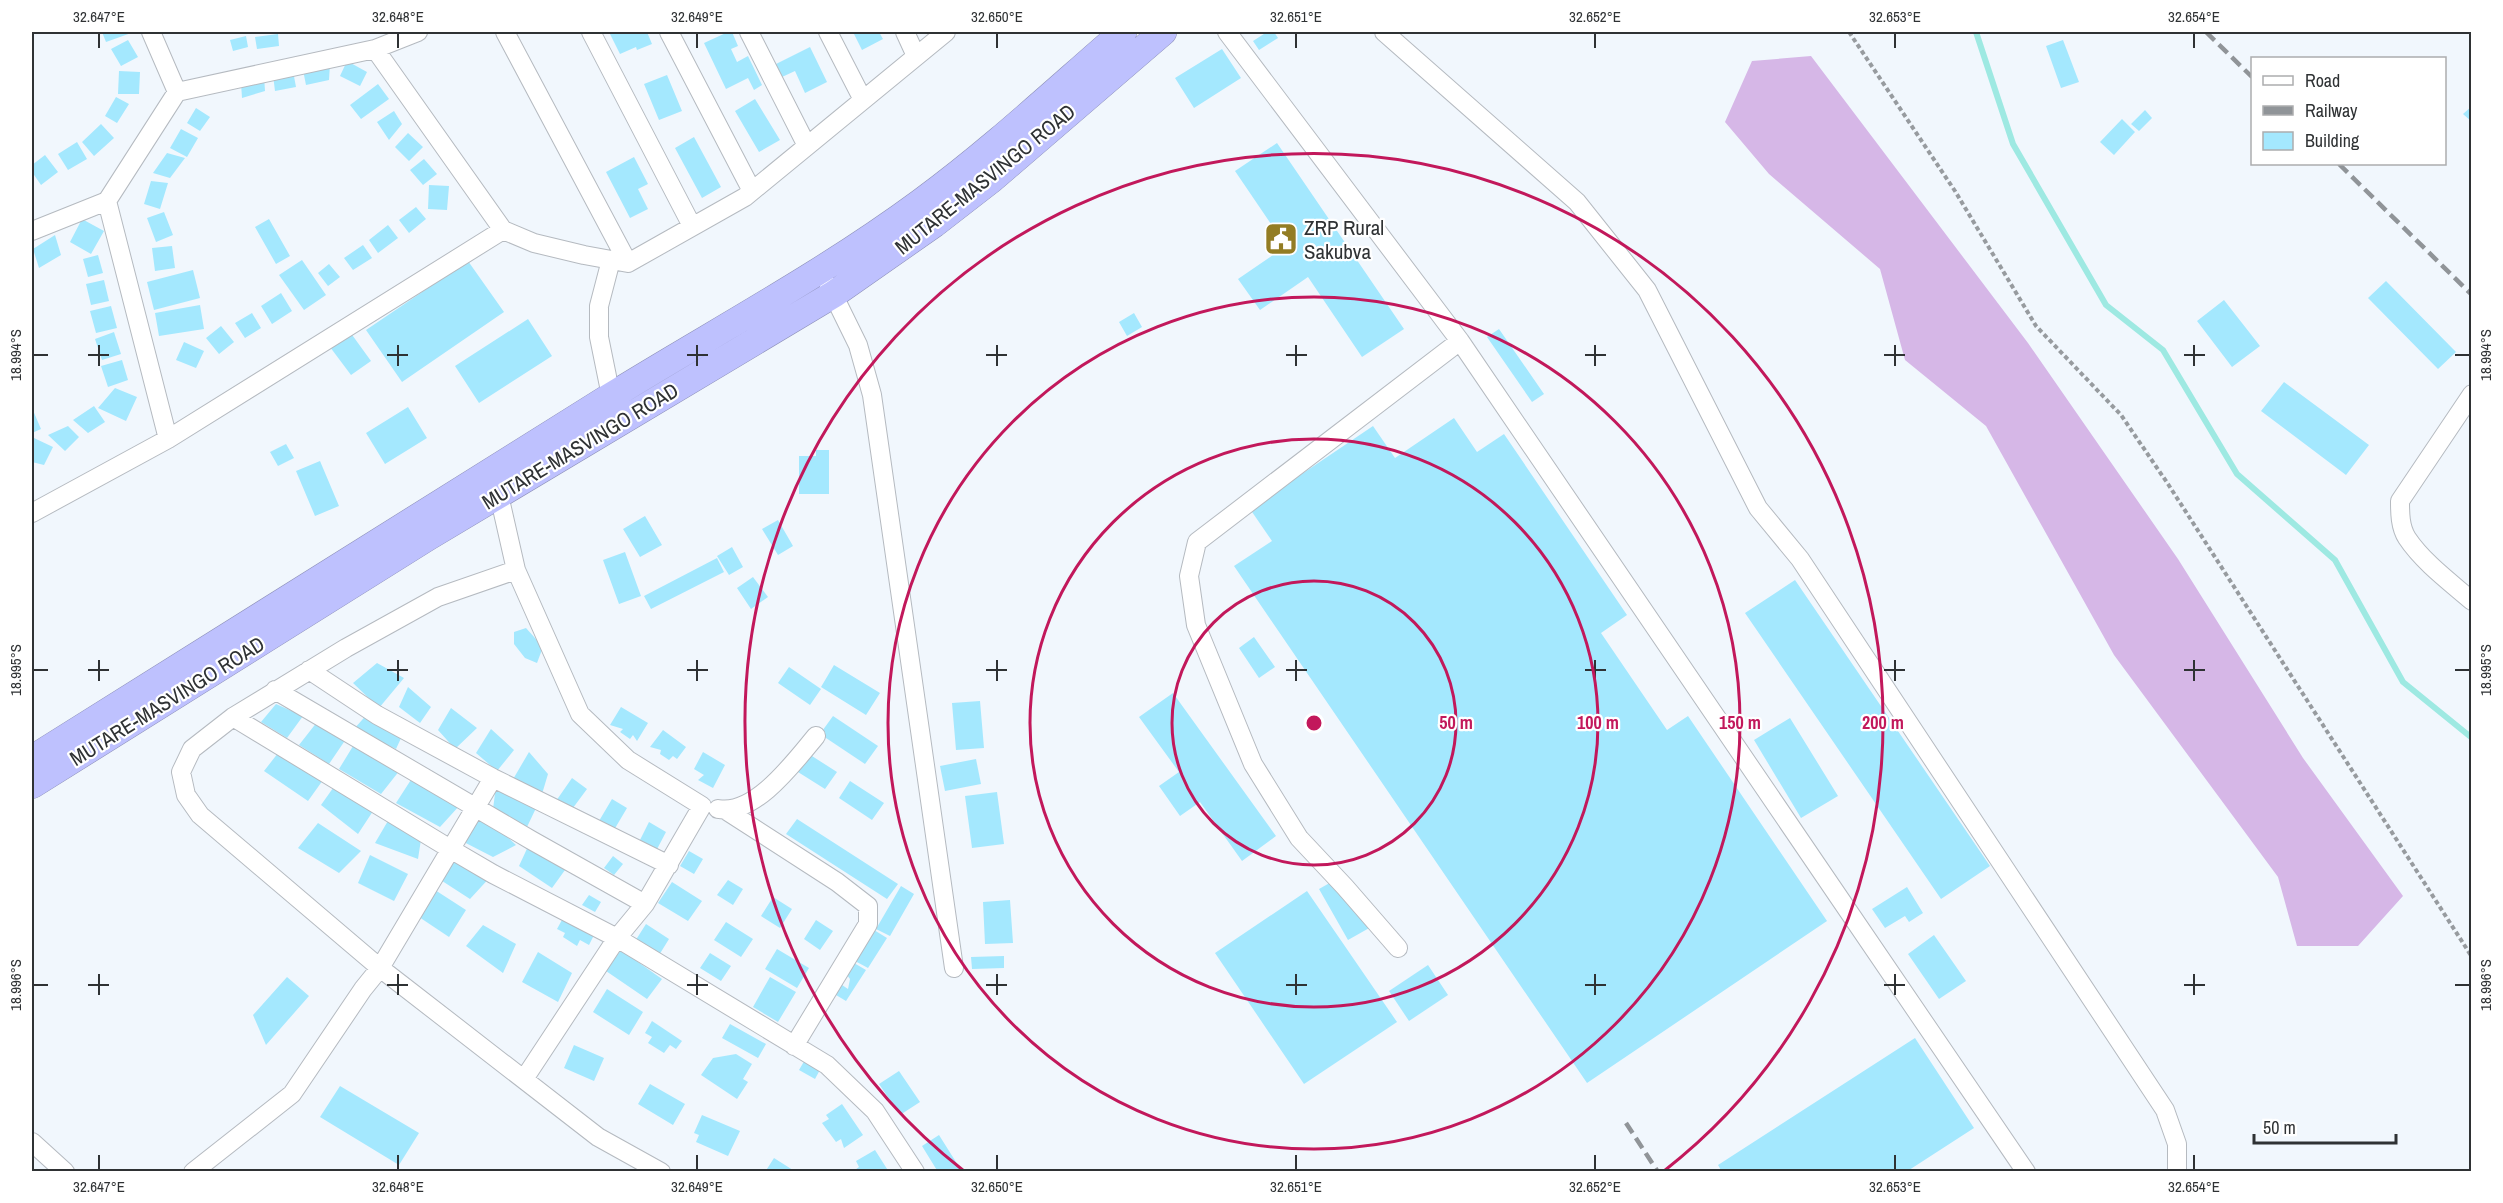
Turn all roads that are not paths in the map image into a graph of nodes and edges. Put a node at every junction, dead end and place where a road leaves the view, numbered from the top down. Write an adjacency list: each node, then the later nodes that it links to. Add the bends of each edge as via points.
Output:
1 (151, 32): 16 (street)
2 (418, 32): 14 (street)
3 (505, 32): 24 (street)
4 (591, 32): 21 (street)
5 (669, 32): 19 (street)
6 (749, 32): 18 (street)
7 (828, 32): 17 (street)
8 (905, 32): 15 (street)
9 (946, 32): 15 (street)
10 (1123, 32): 25 (highway, MUTARE-MASVINGO ROAD)
11 (1163, 32): 25 (highway, MUTARE-MASVINGO ROAD, via 934,224)
12 (1227, 32): 26 (street)
13 (1384, 32): 59 (street, via 1577,202 1647,290 1758,508 1800,559 2165,1110 2177,1144)
14 (375, 49): 16 (street); 22 (street)
15 (916, 56): 17 (street)
16 (177, 92): 20 (street)
17 (862, 100): 18 (street)
18 (807, 146): 19 (street)
19 (752, 190): 21 (street)
20 (107, 201): 23 (street); 29 (street)
21 (692, 226): 24 (street)
22 (503, 230): 24 (street, via 534,243); 29 (street)
23 (32, 231)
24 (620, 261): 28 (street, via 598,306 599,338)
25 (827, 283): 28 (highway, MUTARE-MASVINGO ROAD); 30 (highway, MUTARE-MASVINGO ROAD); 50 (street, via 858,345 872,395)
26 (1460, 341): 48 (street, via 1197,542 1189,576 1196,624 1253,764 1299,838); 58 (street)
27 (2472, 394): 33 (street, via 2400,501 2406,537)
28 (611, 396): 38 (highway, MUTARE-MASVINGO ROAD)
29 (168, 438): 31 (street)
30 (500, 495): 32 (street); 40 (highway, MUTARE-MASVINGO ROAD)
31 (32, 513)
32 (516, 570): 34 (street, via 438,597); 41 (street, via 580,714 628,760)
33 (2472, 602)
34 (309, 670): 35 (street); 39 (street, via 377,715)
35 (275, 690): 36 (street); 42 (street)
36 (233, 717): 44 (street); 49 (street, via 192,749 181,772 186,795 200,815)
37 (816, 736): 43 (street, via 763,795)
38 (32, 759)
39 (493, 778): 42 (street); 45 (street)
40 (32, 785)
41 (702, 806): 43 (street); 45 (street)
42 (475, 807): 44 (street); 46 (street)
43 (727, 811): 51 (street, via 868,906 868,924)
44 (452, 850): 47 (street); 49 (street)
45 (669, 865): 46 (street)
46 (645, 904): 47 (street)
47 (617, 938): 51 (street); 52 (street)
48 (1398, 948)
49 (380, 968): 52 (street); 55 (street, via 292,1094)
50 (954, 968)
51 (794, 1046): 57 (street, via 827,1065 874,1111)
52 (524, 1079): 56 (street, via 598,1137)
53 (32, 1142): 54 (street)
54 (65, 1172)
55 (193, 1172)
56 (661, 1172)
57 (915, 1172)
58 (2026, 1172)
59 (2177, 1172)

